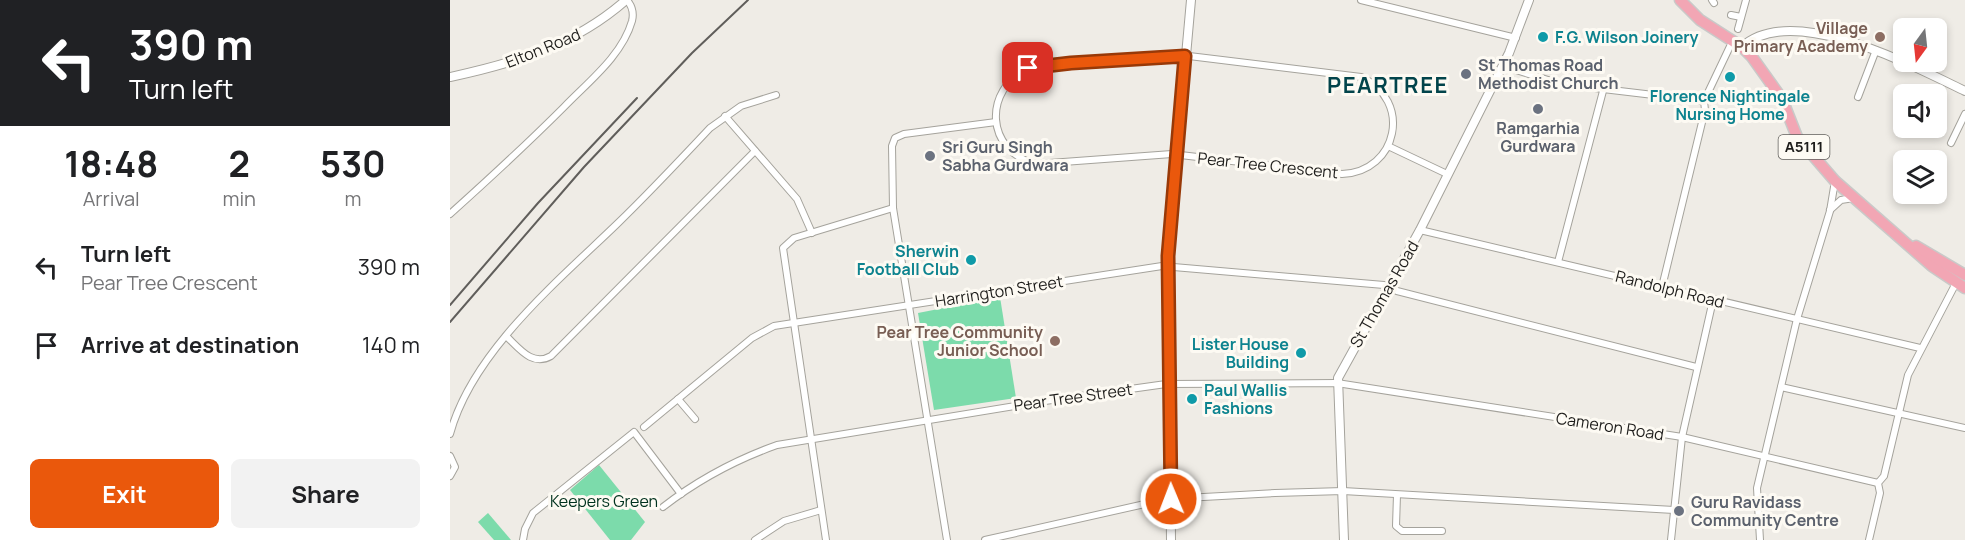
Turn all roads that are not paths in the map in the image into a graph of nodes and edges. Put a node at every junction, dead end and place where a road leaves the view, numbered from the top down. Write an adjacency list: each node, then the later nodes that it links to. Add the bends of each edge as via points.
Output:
1 (627, 0): 15 (street, Elton Road, via 590,28 550,49); 33 (street, via 632,21 612,56 516,154)
2 (1191, 0): 13 (street)
3 (1361, 0): 10 (street)
4 (1529, 0): 10 (street, St Thomas Road)
5 (1680, 0): 11 (highway, A5111, via 1700,20)
6 (1746, 0): 8 (street)
7 (1731, 15): 8 (street)
8 (1741, 17): 9 (street)
9 (1738, 29)
10 (1516, 38): 14 (street, St Thomas Road)
11 (1738, 44): 12 (street, via 1798,31); 20 (street); 29 (highway, A5111, via 1776,89 1803,146)
12 (1876, 50): 17 (street); 19 (street)
13 (1185, 56): 23 (street, via 1032,67 1003,88); 25 (street, via 1366,79 1383,93 1390,107 1393,131); 27 (street)
14 (1503, 66): 16 (street, via 1561,84); 28 (street, St Thomas Road)
15 (450, 78)
16 (1603, 91): 20 (street); 36 (street)
17 (1965, 91)
18 (776, 95): 22 (street, via 744,104)
19 (1858, 97)
20 (1704, 101): 39 (street)
21 (1965, 114): 24 (street)
22 (725, 116): 26 (street); 45 (street)
23 (996, 122): 27 (street, Pear Tree Crescent, via 1006,146 1036,164); 31 (street, via 895,138)
24 (1951, 143)
25 (1389, 146): 27 (street, Pear Tree Crescent, via 1371,165 1342,174); 28 (street)
26 (755, 151): 35 (street, via 800,203); 45 (street, via 551,356 534,360)
27 (1176, 155): 37 (street)
28 (1447, 174): 34 (street, St Thomas Road)
29 (1835, 181): 30 (highway, A5111); 32 (street)
30 (1854, 198): 32 (street, via 1841,200); 38 (highway, A5111, via 1900,237)
31 (893, 208): 35 (street); 42 (street)
32 (1830, 211): 43 (street)
33 (450, 214)
34 (1420, 230): 36 (street, Randolph Road); 40 (street, St Thomas Road)
35 (812, 232): 44 (street, via 789,240 783,248)
36 (1558, 262): 39 (street, Randolph Road)
37 (1168, 267): 40 (street, Harrington Street); 42 (street, Harrington Street); 49 (street)
38 (1963, 277): 46 (street)
39 (1662, 287): 41 (street, Randolph Road)
40 (1389, 288): 47 (street, Harrington Street); 48 (street, St Thomas Road, via 1351,351)
41 (1713, 300): 43 (street, Randolph Road); 47 (street)
42 (908, 305): 44 (street, Harrington Street); 54 (street)
43 (1797, 319): 46 (street, Randolph Road); 50 (street)
44 (794, 322): 51 (street, Harrington Street, via 752,338); 59 (street)
45 (506, 336): 57 (street, via 465,397)
46 (1920, 348): 52 (street)
47 (1696, 367): 58 (street)
48 (1337, 383): 49 (street, Pear Tree Street); 58 (street, Cameron Road); 64 (street, St Thomas Road)
49 (1170, 384): 54 (street, Pear Tree Street); 67 (street)
50 (1781, 387): 52 (street); 61 (street)
51 (678, 399): 53 (street); 55 (street, Harrington Street)
52 (1898, 415): 56 (street); 63 (street, via 1883,478)
53 (695, 419)
54 (927, 421): 59 (street, Pear Tree Street); 75 (street)
55 (644, 427)
56 (1965, 428)
57 (450, 434)
58 (1682, 437): 61 (street, Cameron Road); 70 (street)
59 (811, 438): 65 (street, Pear Tree Street, via 744,457); 69 (street)
60 (450, 456): 62 (street, via 455,466)
61 (1764, 458): 63 (street, Cameron Road); 80 (street, via 1756,493)
62 (450, 476)
63 (1878, 483): 81 (street, via 1880,494)
64 (1343, 491): 66 (street); 67 (street); 78 (street, St Thomas Road)
65 (681, 494): 68 (street, Pear Tree Street); 72 (street, via 635,435 533,513)
66 (1397, 495): 70 (street); 71 (street, via 1396,526 1402,531)
67 (1171, 499): 76 (street); 77 (street)
68 (663, 507)
69 (820, 510): 73 (street, via 784,521); 74 (street)
70 (1674, 510): 79 (street)
71 (1442, 531)
72 (523, 540)
73 (755, 540)
74 (826, 540)
75 (946, 540)
76 (985, 540)
77 (1171, 540)
78 (1344, 540)
79 (1671, 540)
80 (1760, 540)
81 (1869, 540)

